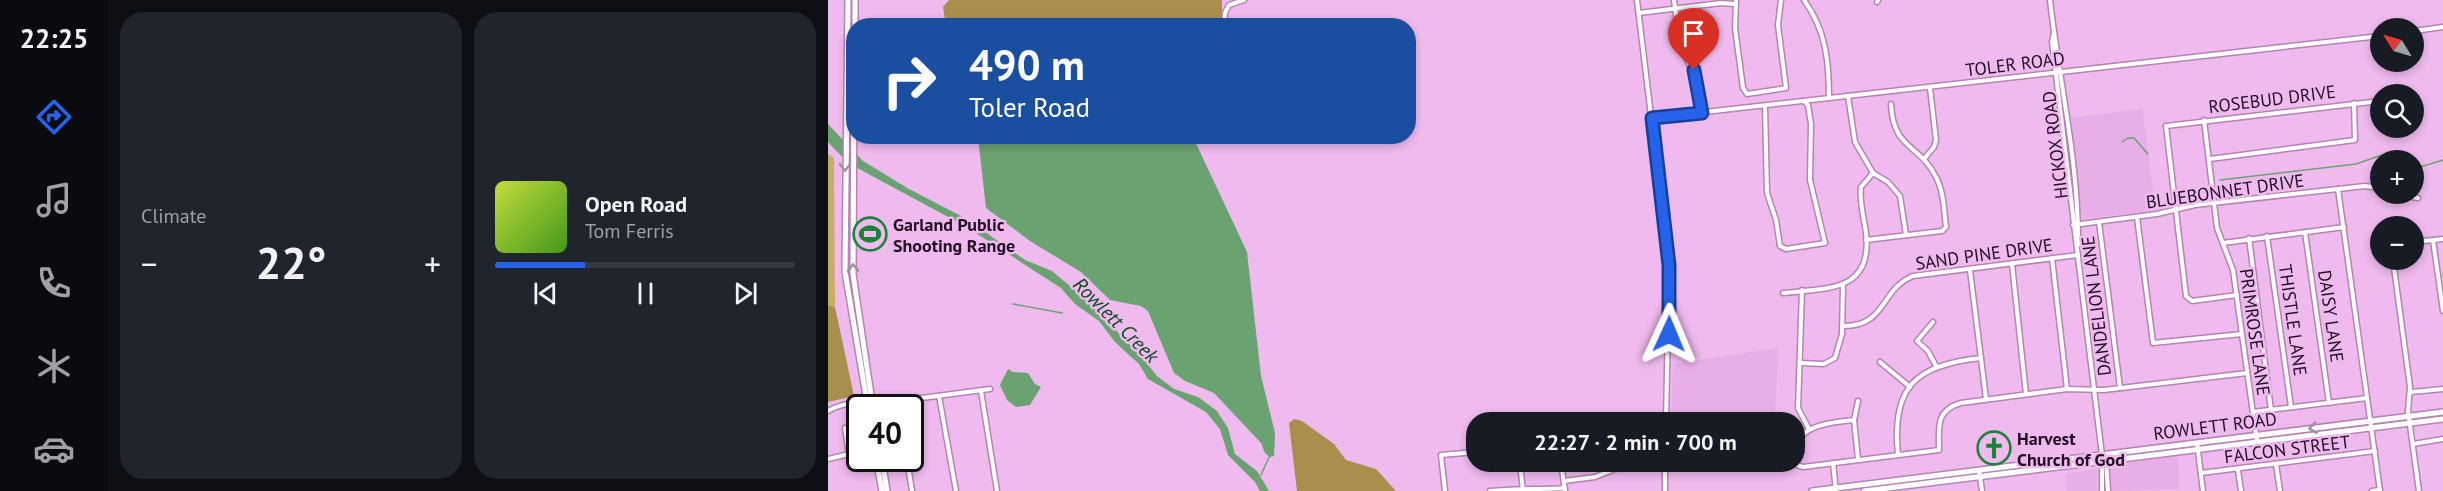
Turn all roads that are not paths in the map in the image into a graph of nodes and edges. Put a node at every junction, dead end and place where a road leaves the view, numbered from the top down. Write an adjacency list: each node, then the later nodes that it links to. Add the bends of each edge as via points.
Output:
1 (848, 0): 12 (main road)
2 (855, 0): 13 (main road)
3 (1244, 0): 14 (street, via 1229,5)
4 (1637, 0): 11 (street)
5 (1674, 0): 10 (street)
6 (1781, 0): 9 (street, via 1778,25 1786,88 1766,92 1744,92)
7 (1804, 0): 22 (street, via 1822,33 1829,62)
8 (2050, 0): 18 (street, HICKOX ROAD)
9 (1735, 2): 10 (street)
10 (1675, 8): 11 (street); 28 (street, via 1680,43 1697,82)
11 (1639, 13): 29 (street)
12 (852, 18)
13 (853, 18)
14 (1225, 18)
15 (2443, 27): 16 (street)
16 (2424, 30)
17 (2370, 37): 18 (street, TOLER ROAD)
18 (2058, 73): 20 (street, TOLER ROAD); 32 (street, HICKOX ROAD)
19 (846, 78): 81 (main road, one-way to 81, via 845,273)
20 (1930, 88): 21 (street, TOLER ROAD); 34 (street, via 1936,140)
21 (1848, 96): 22 (street, TOLER ROAD); 36 (street, via 1854,139)
22 (1829, 99): 23 (street, TOLER ROAD)
23 (1804, 102): 27 (street, TOLER ROAD); 27 (street, via 1811,124 1810,180 1824,245 1781,249 1767,193)
24 (2370, 102): 25 (street, ROSEBUD DRIVE)
25 (2354, 103): 30 (street, ROSEBUD DRIVE); 35 (street, via 2355,140)
26 (1891, 104): 34 (street, via 1898,136)
27 (1765, 106): 28 (street, TOLER ROAD)
28 (1702, 113): 29 (street, TOLER ROAD)
29 (1652, 118): 94 (street, via 1669,265)
30 (2204, 120): 35 (street, PRIMROSE LANE); 41 (street, ROSEBUD DRIVE, via 2166,126)
31 (853, 144): 82 (main road, one-way to 31, via 853,274)
32 (2067, 148): 33 (street, HICKOX ROAD); 37 (street, HICKOX ROAD)
33 (2065, 156): 37 (street, via 2070,184); 44 (street, HICKOX ROAD)
34 (1924, 159): 47 (street, via 1940,186 1946,229)
35 (2210, 159): 40 (street, PRIMROSE LANE)
36 (1873, 172): 47 (street, via 1899,196); 51 (street, via 1863,183 1861,193)
37 (2074, 187): 44 (street, HICKOX ROAD)
38 (2370, 187): 39 (street, BLUEBONNET DRIVE)
39 (2338, 189): 40 (street, BLUEBONNET DRIVE); 45 (street)
40 (2214, 202): 41 (street, BLUEBONNET DRIVE); 54 (street, PRIMROSE LANE)
41 (2175, 209): 42 (street, BLUEBONNET DRIVE); 63 (street, via 2187,299)
42 (2137, 217): 43 (street, BLUEBONNET DRIVE); 67 (street, via 2153,343)
43 (2099, 222): 44 (street, BLUEBONNET DRIVE); 74 (street, DANDELION LANE)
44 (2075, 224): 55 (street, HICKOX ROAD)
45 (2344, 227): 46 (street); 86 (street)
46 (2306, 232): 48 (street); 89 (street, DAISY LANE)
47 (1906, 235): 51 (street)
48 (2267, 236): 49 (street); 91 (street, THISTLE LANE)
49 (2249, 238): 54 (street); 92 (street)
50 (2443, 238): 52 (street)
51 (1866, 240): 60 (street, via 1864,264)
52 (2433, 240): 53 (street); 64 (street)
53 (2424, 241)
54 (2223, 243): 63 (street, PRIMROSE LANE)
55 (2078, 255): 56 (street, SAND PINE DRIVE); 79 (street, HICKOX ROAD)
56 (2052, 258): 57 (street, SAND PINE DRIVE); 76 (street)
57 (2012, 264): 58 (street, SAND PINE DRIVE); 83 (street)
58 (1970, 270): 66 (street, SAND PINE DRIVE, via 1907,278 1870,320); 68 (street)
59 (2394, 270): 77 (street)
60 (1843, 286): 61 (street); 66 (street)
61 (1802, 290): 62 (street); 70 (street)
62 (1783, 293)
63 (2237, 295): 67 (street, PRIMROSE LANE)
64 (2443, 310)
65 (1933, 322): 71 (street, via 1917,340)
66 (1842, 326): 70 (street, via 1839,348 1832,361)
67 (2242, 334): 72 (street, PRIMROSE LANE)
68 (1981, 358): 71 (street); 87 (street)
69 (1880, 362): 73 (street)
70 (1800, 363): 102 (street, via 1798,411)
71 (1936, 366): 73 (street)
72 (2247, 373): 74 (street); 95 (street, PRIMROSE LANE)
73 (1910, 387): 110 (street, via 1897,413)
74 (2120, 388): 79 (street)
75 (990, 389): 80 (street)
76 (2067, 389): 79 (street); 83 (street)
77 (2410, 389): 78 (street); 99 (street)
78 (2443, 389)
79 (2094, 390): 111 (street, HICKOX ROAD)
80 (981, 391): 84 (street); 137 (street)
81 (868, 394)
82 (869, 394)
83 (2026, 394): 87 (street)
84 (939, 396): 85 (street); 136 (street)
85 (924, 398)
86 (2367, 398): 89 (street); 100 (street)
87 (1986, 399): 110 (street, via 1956,404 1945,411 1937,428 1938,450)
88 (1858, 401): 98 (street)
89 (2329, 403): 91 (street)
90 (846, 406): 93 (street)
91 (2291, 407): 92 (street)
92 (2271, 410): 95 (street)
93 (828, 411)
94 (1666, 412)
95 (2253, 412): 103 (street, PRIMROSE LANE)
96 (2443, 412): 99 (main road, ROWLETT ROAD)
97 (2443, 419): 99 (main road, ROWLETT ROAD)
98 (1854, 420): 102 (street); 113 (street)
99 (2410, 420): 100 (main road, ROWLETT ROAD); 106 (street)
100 (2372, 425): 103 (main road, ROWLETT ROAD, one-way to 103); 105 (main road, ROWLETT ROAD); 108 (street)
101 (845, 428): 112 (street, via 849,454)
102 (1809, 429): 115 (street, via 1798,444 1797,465)
103 (2256, 435): 105 (street, PRIMROSE LANE); 107 (main road, ROWLETT ROAD)
104 (2443, 439): 106 (street)
105 (2257, 442): 107 (main road, ROWLETT ROAD)
106 (2413, 444): 150 (street)
107 (2198, 447): 111 (main road, ROWLETT ROAD); 114 (main road, ROWLETT ROAD); 126 (street)
108 (2375, 452): 116 (street, FALCON STREET); 132 (street)
109 (1466, 453): 138 (street, via 1441,455)
110 (1898, 455): 113 (street)
111 (2102, 455): 114 (street); 117 (main road, ROWLETT ROAD)
112 (828, 459)
113 (1858, 459): 115 (street)
114 (2104, 462): 127 (main road, ROWLETT ROAD); 144 (street); 145 (street)
115 (1833, 463): 131 (street)
116 (2276, 464): 118 (street, FALCON STREET); 148 (street)
117 (1978, 470): 127 (street); 131 (main road, ROWLETT ROAD)
118 (2238, 470): 126 (street, FALCON STREET); 147 (street)
119 (878, 472): 133 (main road)
120 (884, 472): 134 (main road)
121 (909, 472): 135 (street)
122 (1521, 472): 129 (street)
123 (1563, 472): 128 (street)
124 (1608, 472): 128 (street)
125 (1665, 472): 140 (street)
126 (2201, 473): 146 (street)
127 (1980, 477): 142 (main road, ROWLETT ROAD); 143 (street)
128 (1564, 481): 130 (street)
129 (1523, 489): 130 (street); 139 (street)
130 (1565, 489)
131 (1836, 489): 141 (main road, ROWLETT ROAD)
132 (2380, 490): 149 (street)
133 (882, 491)
134 (887, 491)
135 (912, 491)
136 (956, 491)
137 (998, 491)
138 (1445, 491)
139 (1490, 491)
140 (1665, 491)
141 (1812, 491)
142 (1864, 491)
143 (1982, 491)
144 (2102, 491)
145 (2108, 491)
146 (2203, 491)
147 (2241, 491)
148 (2280, 491)
149 (2372, 491)
150 (2419, 491)

